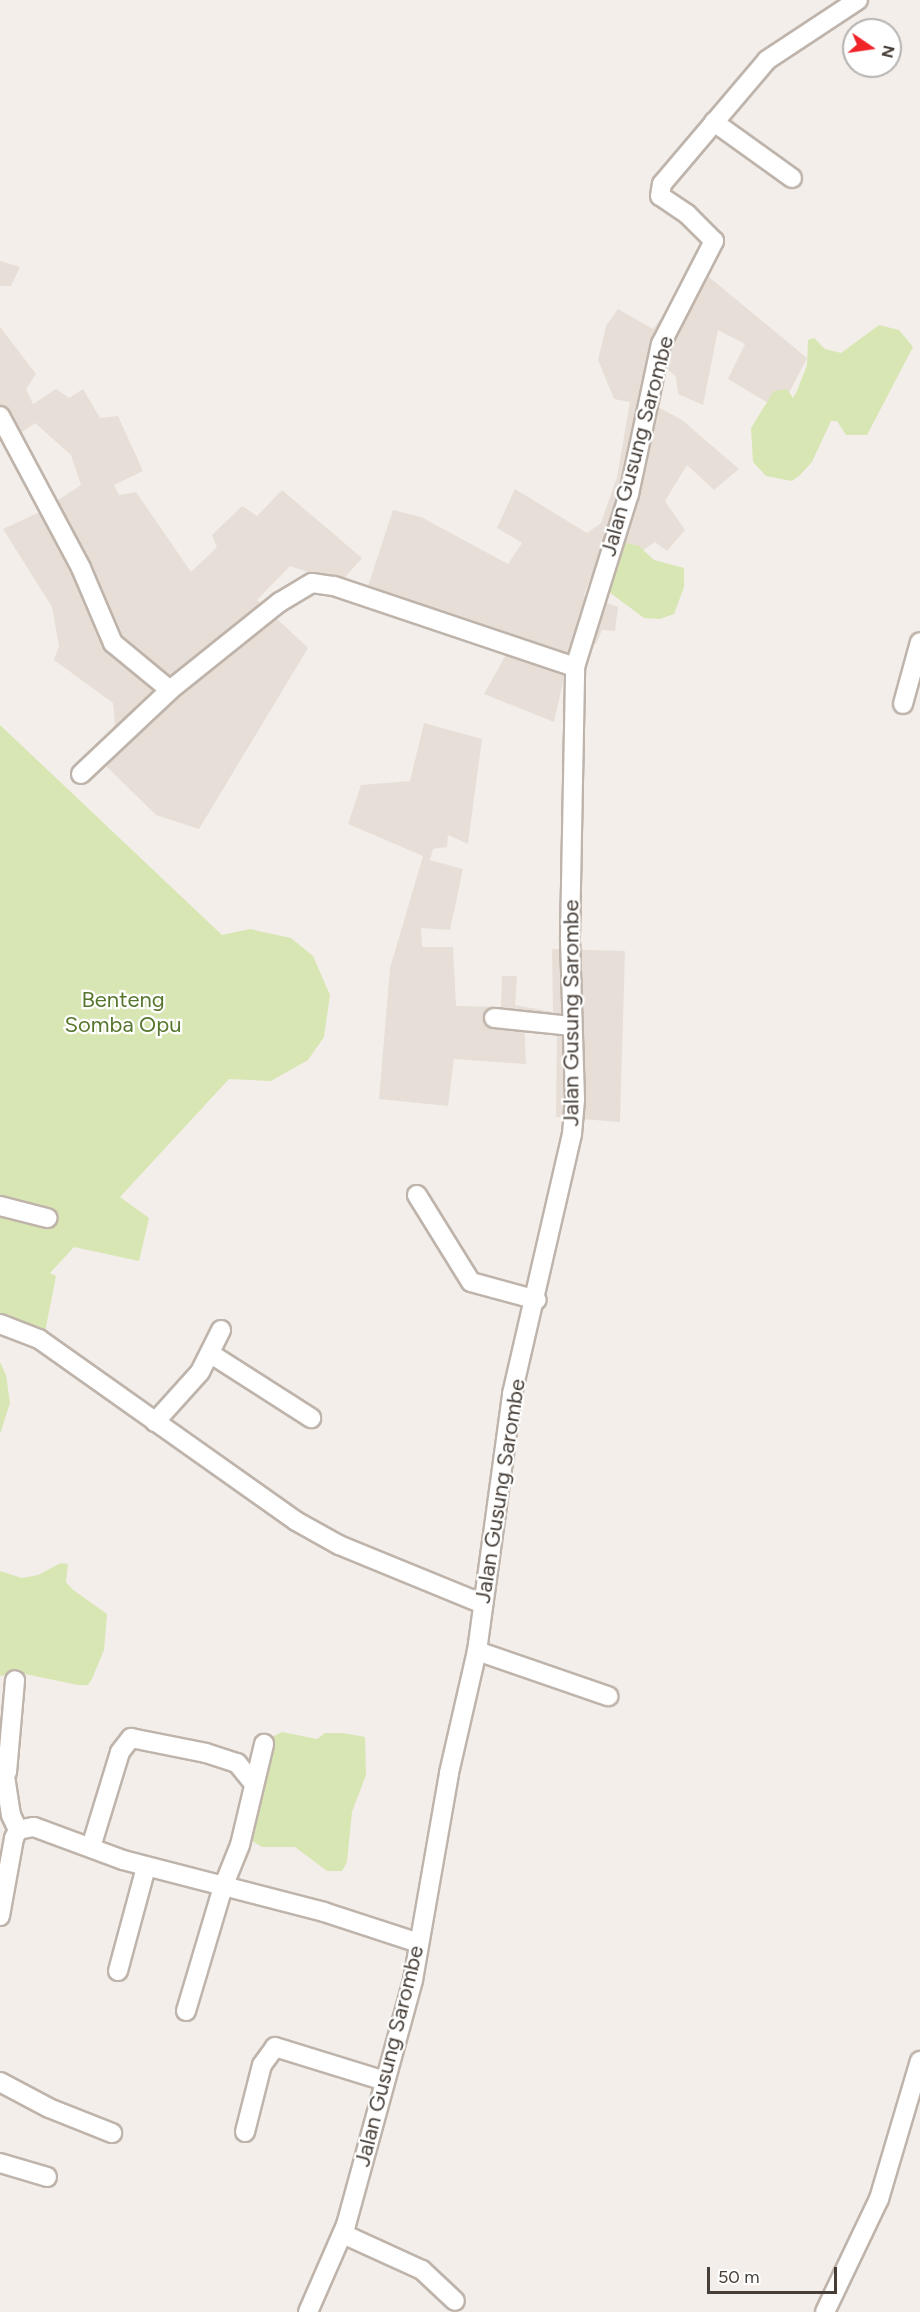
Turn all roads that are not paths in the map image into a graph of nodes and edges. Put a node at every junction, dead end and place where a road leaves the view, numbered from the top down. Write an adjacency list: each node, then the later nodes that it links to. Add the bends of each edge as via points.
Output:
1 (858, 0): 2 (street, Jalan Gusung Sarombe, via 767,60)
2 (714, 122): 3 (street); 6 (street, Jalan Gusung Sarombe, via 662,184 660,196 687,214 714,241 661,344 632,484)
3 (792, 178)
4 (0, 416): 7 (street, via 81,568 113,643)
5 (920, 642): 8 (street)
6 (575, 667): 7 (street, via 347,590 312,583 280,602); 11 (street, Jalan Gusung Sarombe)
7 (170, 690): 9 (street)
8 (903, 704)
9 (81, 774)
10 (494, 1018): 11 (street)
11 (571, 1026): 15 (street, Jalan Gusung Sarombe, via 575,1099 572,1134)
12 (417, 1195): 15 (street, via 471,1282)
13 (0, 1206): 14 (street)
14 (47, 1218)
15 (537, 1300): 21 (street, Jalan Gusung Sarombe, via 510,1406)
16 (0, 1324): 20 (street, via 39,1339)
17 (221, 1330): 18 (street)
18 (211, 1354): 19 (street); 20 (street, via 184,1392)
19 (311, 1418)
20 (155, 1422): 21 (street, via 321,1536)
21 (483, 1604): 22 (street, Jalan Gusung Sarombe)
22 (477, 1651): 24 (street); 33 (street, Jalan Gusung Sarombe, via 449,1773)
23 (15, 1680): 26 (street)
24 (608, 1696)
25 (264, 1744): 27 (street)
26 (4, 1766): 28 (street, via 11,1815)
27 (253, 1783): 29 (street, via 237,1763 131,1738 120,1752); 31 (street, via 240,1845)
28 (18, 1830): 29 (street, via 46,1829); 32 (street)
29 (91, 1847): 30 (street)
30 (146, 1867): 31 (street); 34 (street)
31 (223, 1887): 33 (street, via 324,1912); 35 (street)
32 (0, 1916)
33 (419, 1943): 37 (street, Jalan Gusung Sarombe, via 413,1980)
34 (118, 1971)
35 (186, 2011)
36 (920, 2061): 46 (street, via 879,2199)
37 (385, 2081): 40 (street, via 275,2047 262,2065); 43 (street, Jalan Gusung Sarombe)
38 (0, 2082): 39 (street, via 49,2108)
39 (112, 2133)
40 (245, 2133)
41 (0, 2163): 42 (street)
42 (47, 2177)
43 (343, 2234): 44 (street, via 422,2270); 45 (street, Jalan Gusung Sarombe)
44 (455, 2301)
45 (309, 2312)
46 (825, 2312)

